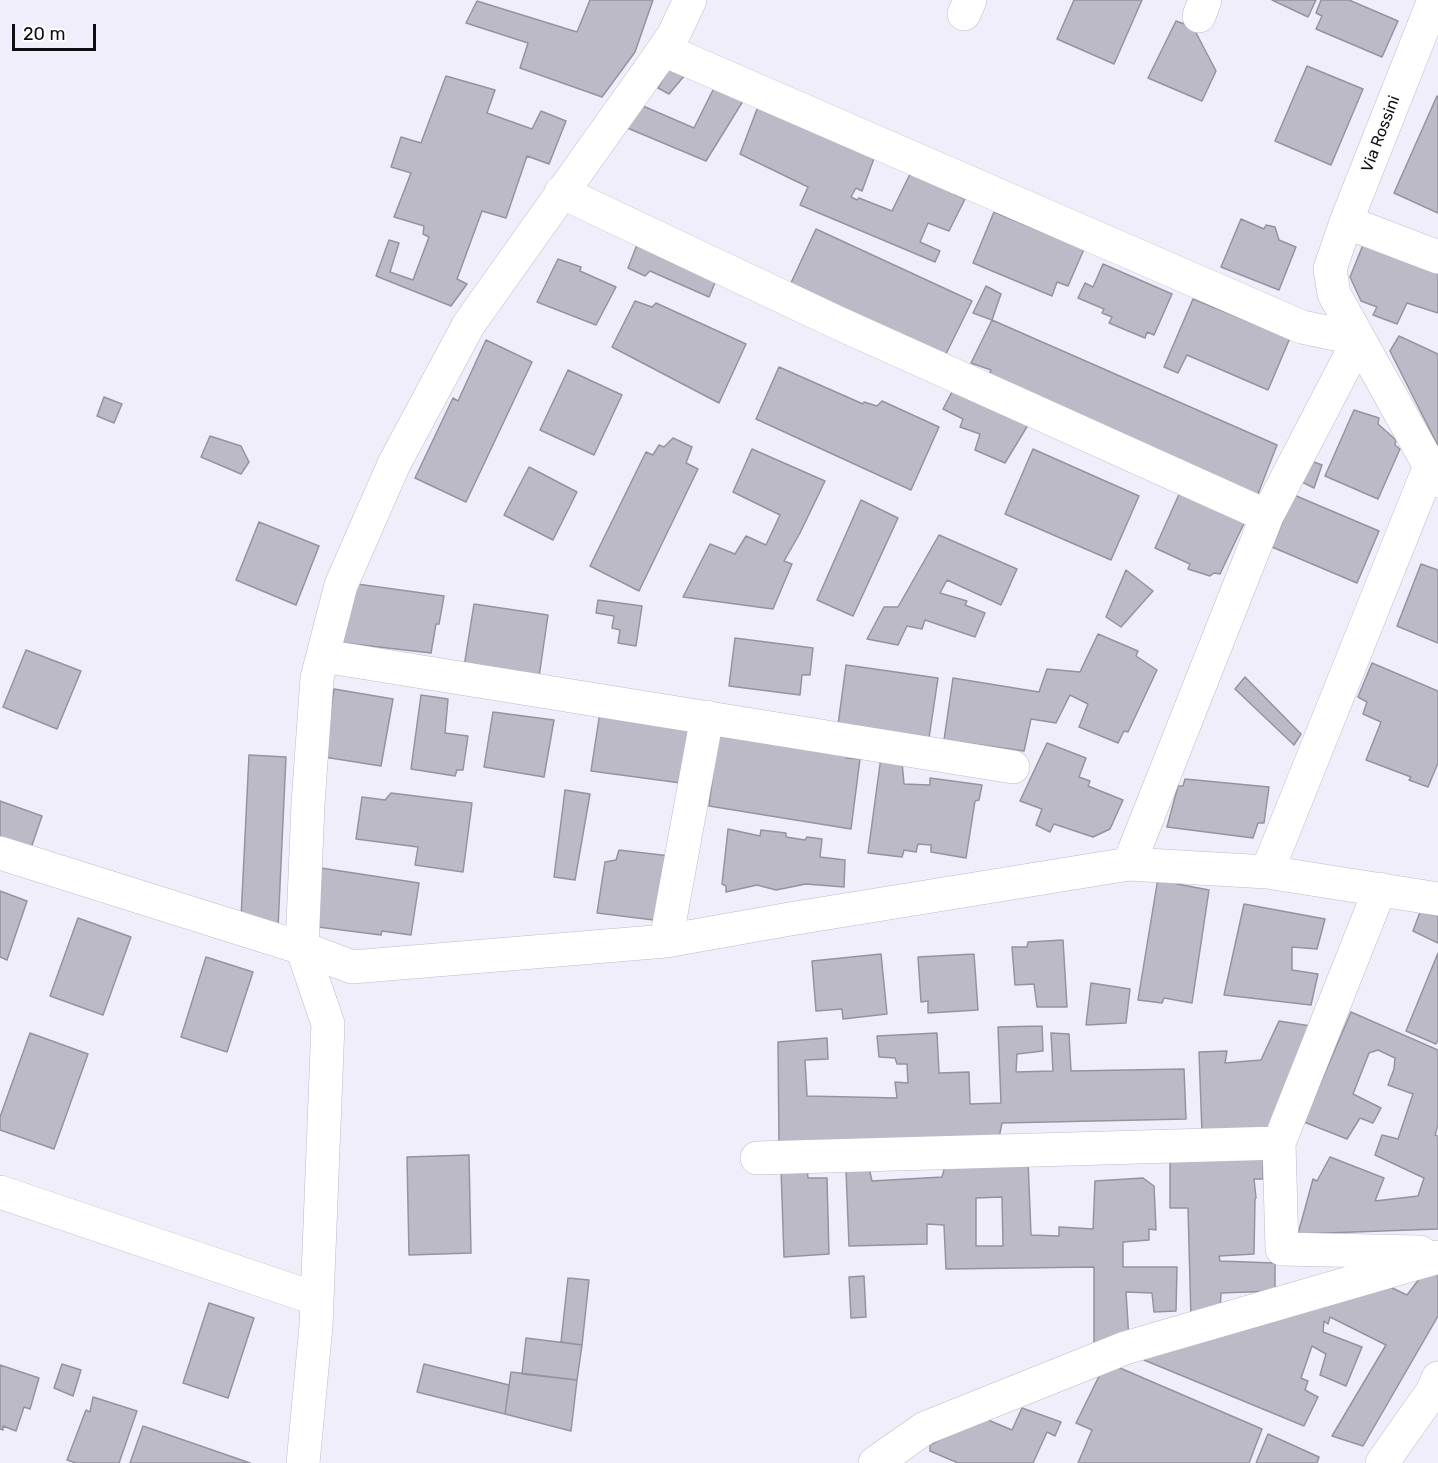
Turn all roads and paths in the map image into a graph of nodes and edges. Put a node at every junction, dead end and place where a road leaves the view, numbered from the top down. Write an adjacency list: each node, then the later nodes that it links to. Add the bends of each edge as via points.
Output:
1 (690, 0): 3 (street)
2 (1434, 0): 5 (street, Via Rossini)
3 (664, 50): 4 (street); 7 (street, via 1302,327)
4 (561, 192): 9 (street, via 836,322); 10 (street, via 469,324 394,464 341,585)
5 (1346, 222): 6 (street); 7 (street, Via Rossini, via 1330,269 1334,294)
6 (1438, 257)
7 (1359, 339): 8 (street); 9 (street)
8 (1434, 474): 15 (street)
9 (1267, 516): 14 (street)
10 (323, 656): 11 (street); 19 (street, via 317,678)
11 (707, 717): 12 (street); 18 (street)
12 (1013, 766)
13 (0, 853): 19 (street)
14 (1129, 864): 15 (street); 18 (street)
15 (1267, 872): 16 (street)
16 (1380, 889): 17 (street); 20 (street)
17 (1438, 899)
18 (666, 941): 19 (street, via 352,967)
19 (302, 948): 25 (street, via 328,1024)
20 (1280, 1143): 21 (street); 23 (street, via 1282,1249)
21 (758, 1158)
22 (0, 1192): 25 (street)
23 (1438, 1252)
24 (1438, 1257): 28 (street, via 1125,1348 925,1428)
25 (317, 1299): 27 (street)
26 (1438, 1378): 29 (street)
27 (303, 1463)
28 (875, 1463)
29 (1382, 1463)

